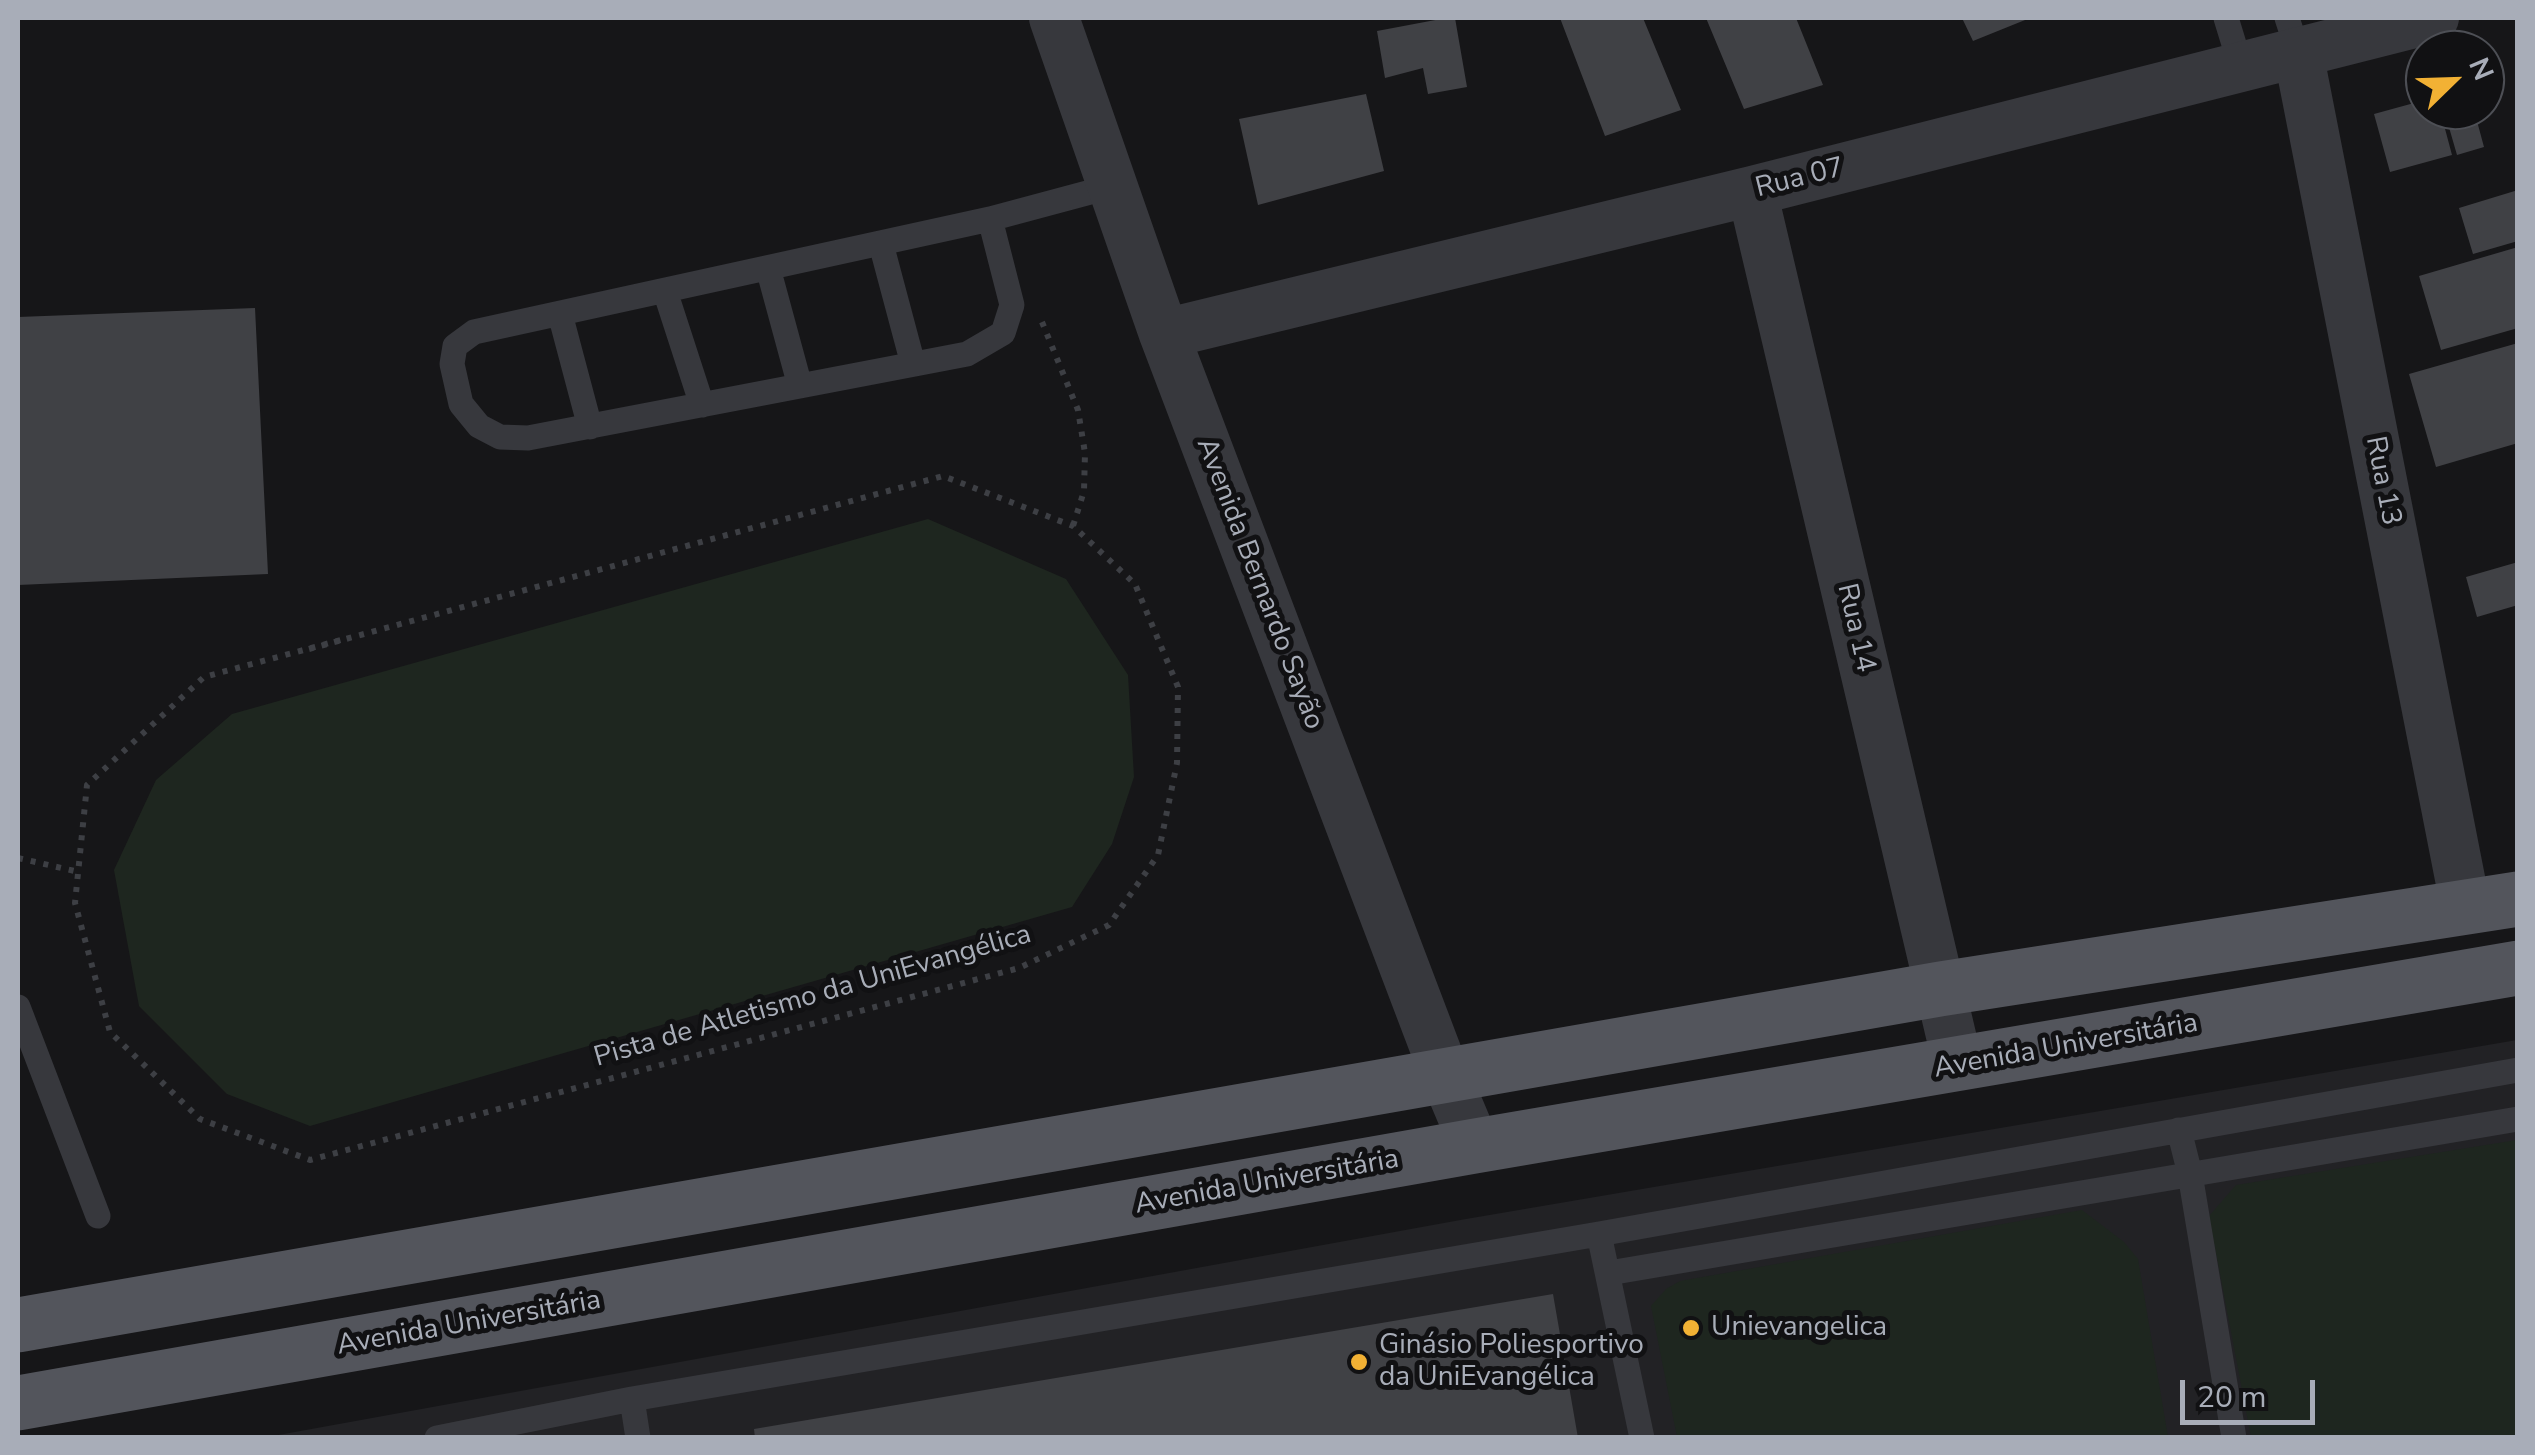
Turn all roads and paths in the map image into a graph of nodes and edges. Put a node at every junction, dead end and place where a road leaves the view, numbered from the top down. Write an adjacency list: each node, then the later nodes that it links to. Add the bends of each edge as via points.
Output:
1 (1054, 18): 6 (street, Avenida Bernardo Sayão)
2 (2226, 18): 5 (lane)
3 (2434, 18): 4 (street, Rua 07)
4 (2292, 35): 5 (street, Rua 07); 24 (street, Rua 13)
5 (2242, 67): 7 (street, Rua 07)
6 (1113, 186): 8 (lane); 14 (street, Avenida Bernardo Sayão)
7 (1752, 191): 14 (street, Rua 07); 26 (street, Rua 14)
8 (990, 219): 9 (lane); 15 (lane, via 1012,304 1003,333 967,354)
9 (881, 244): 10 (lane); 15 (lane)
10 (768, 268): 11 (lane); 16 (lane)
11 (665, 291): 12 (lane); 17 (lane)
12 (560, 314): 18 (lane); 18 (lane, via 474,332 455,346 452,364 462,404 479,426 500,438)
13 (1042, 322): 19 (path, via 1078,410 1085,453 1084,491)
14 (1164, 334): 30 (street, Avenida Bernardo Sayão)
15 (913, 364): 16 (lane)
16 (800, 386): 17 (lane)
17 (702, 405): 18 (lane)
18 (590, 426)
19 (1073, 526): 20 (path, Pista de Atletismo da UniEvangélica, via 943,476); 23 (path, Pista de Atletismo da UniEvangélica, via 1134,584 1178,687 1177,763 1158,854 1109,926 1019,968 310,1160 200,1119 110,1032 75,904)
20 (348, 638): 21 (path, Pista de Atletismo da UniEvangélica); 23 (path, Pista de Atletismo da UniEvangélica, via 204,677 87,785)
21 (310, 650)
22 (18, 858): 23 (path)
23 (79, 872)
24 (2492, 904): 26 (main road)
25 (2518, 968): 28 (main road, Avenida Universitária)
26 (1940, 989): 28 (street, Rua 14); 30 (main road)
27 (18, 1007): 35 (lane)
28 (1958, 1065): 33 (main road, Avenida Universitária)
29 (2518, 1070): 32 (lane)
30 (1446, 1076): 33 (street, Avenida Bernardo Sayão); 38 (main road)
31 (2518, 1119): 34 (lane)
32 (2180, 1130): 34 (lane); 36 (lane)
33 (1475, 1146): 40 (main road, Avenida Universitária)
34 (2190, 1174): 37 (lane); 44 (lane)
35 (98, 1216)
36 (1599, 1234): 37 (lane); 39 (lane)
37 (1609, 1273): 43 (lane)
38 (18, 1324)
39 (632, 1398): 41 (lane); 42 (lane)
40 (18, 1402)
41 (437, 1438)
42 (638, 1438)
43 (1642, 1438)
44 (2234, 1438)

